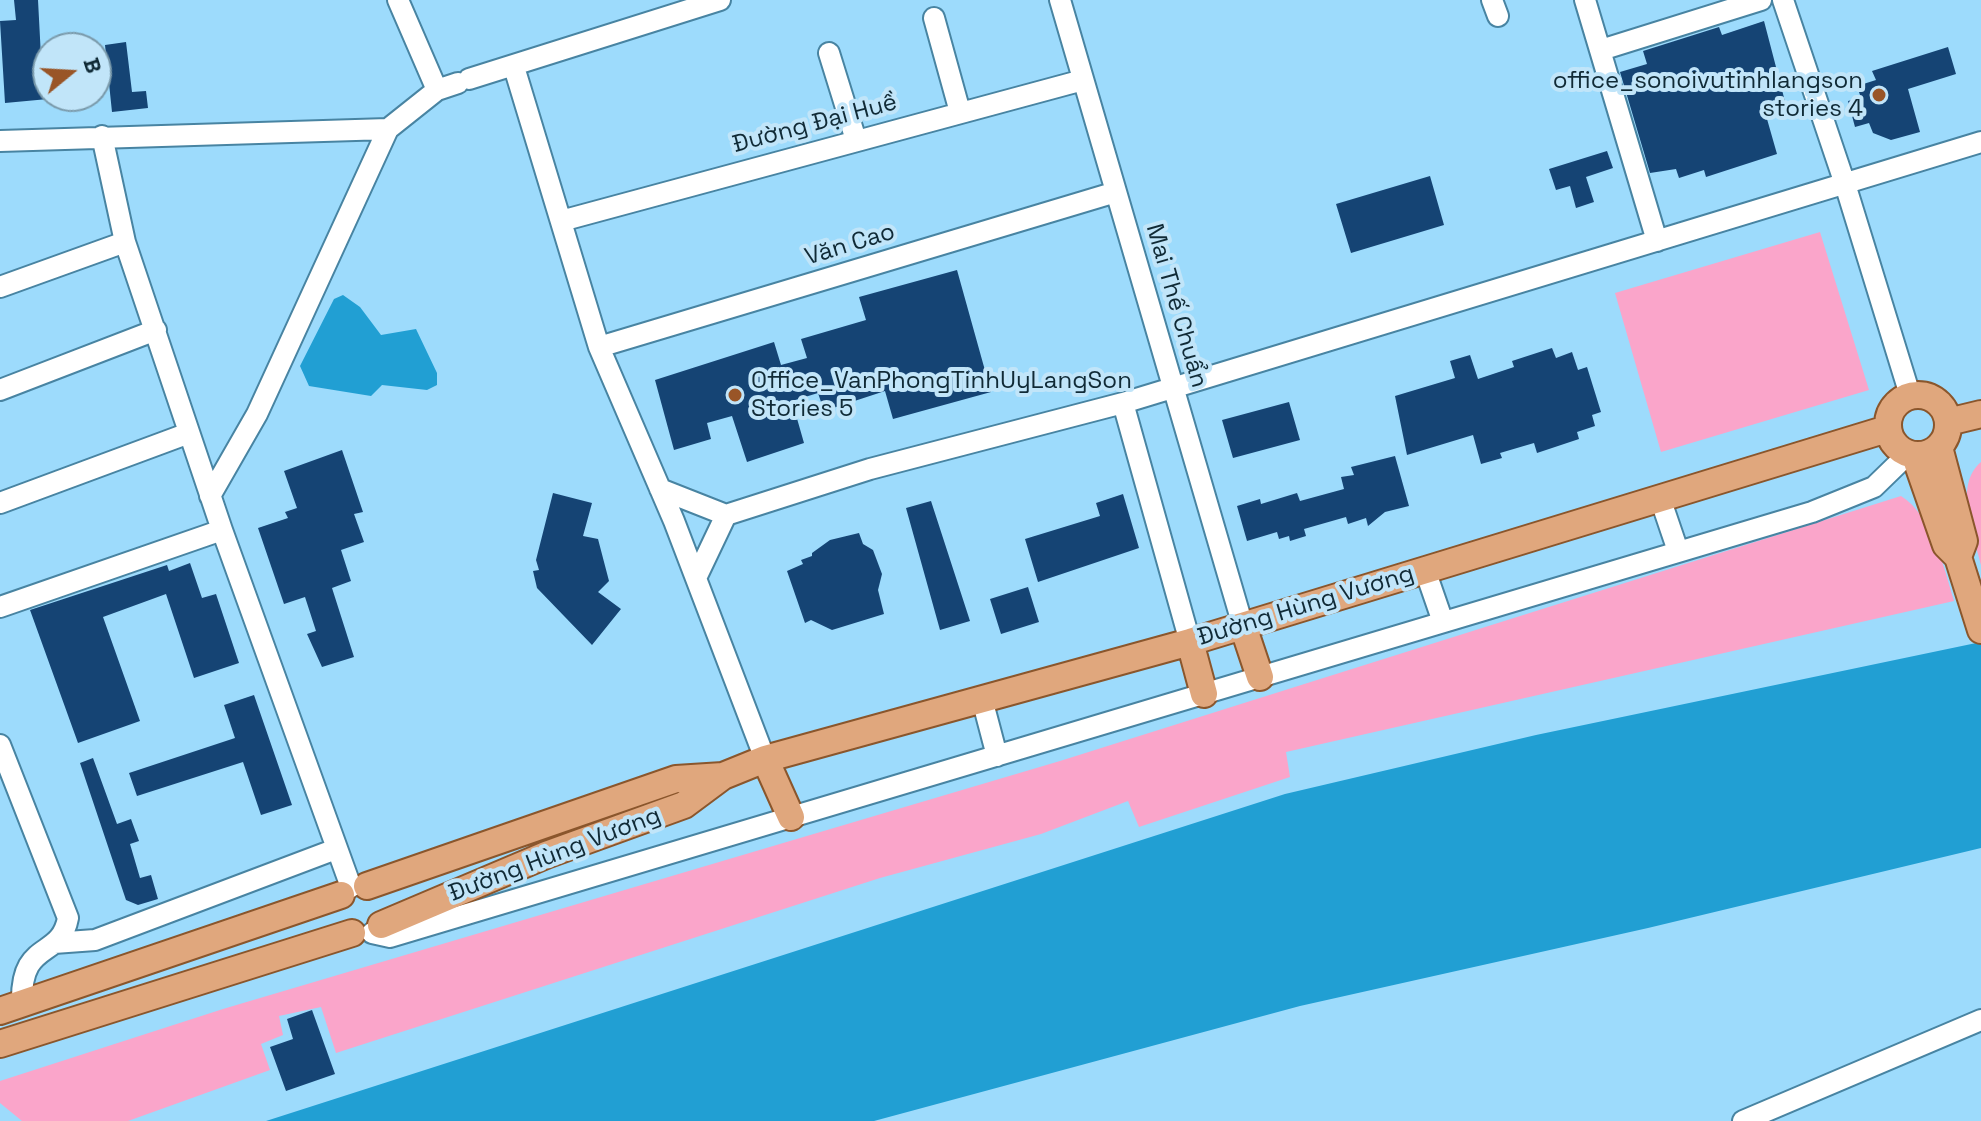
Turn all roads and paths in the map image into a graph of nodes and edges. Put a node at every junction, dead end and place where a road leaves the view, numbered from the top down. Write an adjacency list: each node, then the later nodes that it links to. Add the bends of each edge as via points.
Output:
1 (398, 0): 12 (street)
2 (720, 0): 10 (street)
3 (1060, 0): 11 (street, Mai Thế Chuẩn)
4 (1585, 0): 8 (street)
5 (1761, 0): 8 (street)
6 (1783, 0): 19 (street)
7 (934, 18): 13 (street)
8 (1601, 50): 22 (street)
9 (829, 53): 16 (street)
10 (514, 67): 12 (street); 21 (street)
11 (1083, 80): 13 (street, Đường Đại Huề); 20 (street, Mai Thế Chuẩn)
12 (437, 90): 14 (street)
13 (960, 112): 16 (street, Đường Đại Huề)
14 (388, 129): 15 (street); 36 (street, via 257,414)
15 (102, 136): 17 (street); 23 (street)
16 (856, 140): 21 (street, Đường Đại Huề)
17 (0, 141)
18 (1981, 142): 19 (street)
19 (1845, 184): 22 (street); 29 (street)
20 (1116, 192): 26 (street, Văn Cao); 27 (street, Mai Thế Chuẩn)
21 (561, 221): 26 (street)
22 (1657, 241): 27 (street)
23 (125, 242): 24 (street); 25 (street)
24 (0, 287)
25 (156, 330): 28 (street); 33 (street)
26 (599, 347): 35 (street)
27 (1171, 387): 30 (street); 46 (street, Mai Thế Chuẩn)
28 (0, 390)
29 (1910, 395): 32 (main road, via 1897,402); 34 (main road, via 1935,400 1944,409)
30 (1123, 403): 39 (street, via 870,469); 48 (street)
31 (1981, 414): 34 (main road)
32 (1887, 429): 34 (main road, via 1891,440); 37 (main road, Đường Hùng Vương)
33 (189, 433): 36 (street); 38 (street)
34 (1927, 445): 41 (street, via 1863,494); 47 (main road, via 1946,545 1958,557)
35 (660, 489): 39 (street); 43 (street)
36 (210, 496): 40 (street)
37 (1660, 498): 41 (street); 42 (main road, Đường Hùng Vương)
38 (0, 503)
39 (726, 515): 43 (street)
40 (222, 530): 44 (street); 57 (street)
41 (1678, 551): 45 (street)
42 (1425, 570): 45 (street); 46 (main road, Đường Hùng Vương)
43 (696, 578): 54 (street)
44 (0, 607)
45 (1443, 622): 49 (street)
46 (1243, 626): 48 (main road, Đường Hùng Vương); 49 (main road)
47 (1981, 630)
48 (1190, 642): 50 (main road); 51 (main road, Đường Hùng Vương)
49 (1260, 677): 50 (street)
50 (1204, 694): 53 (street)
51 (982, 699): 53 (street); 54 (main road, Đường Hùng Vương)
52 (0, 745): 60 (street, via 68,918 66,930)
53 (997, 756): 56 (street)
54 (765, 759): 55 (main road, Đường Hùng Vương); 56 (main road)
55 (723, 776): 58 (main road, Đường Hùng Vương, via 676,779); 59 (main road, Đường Hùng Vương, via 684,805 546,855)
56 (791, 817): 59 (street, via 390,937)
57 (336, 849): 58 (street); 60 (street, via 95,940)
58 (353, 889): 59 (main road, via 336,912 339,921); 59 (main road, via 376,890 386,906); 61 (main road, Đường Hùng Vương)
59 (368, 930): 63 (main road, Đường Hùng Vương)
60 (54, 943): 61 (street, via 26,966)
61 (11, 1007)
62 (1981, 1020): 64 (street)
63 (0, 1044)
64 (1743, 1121)

